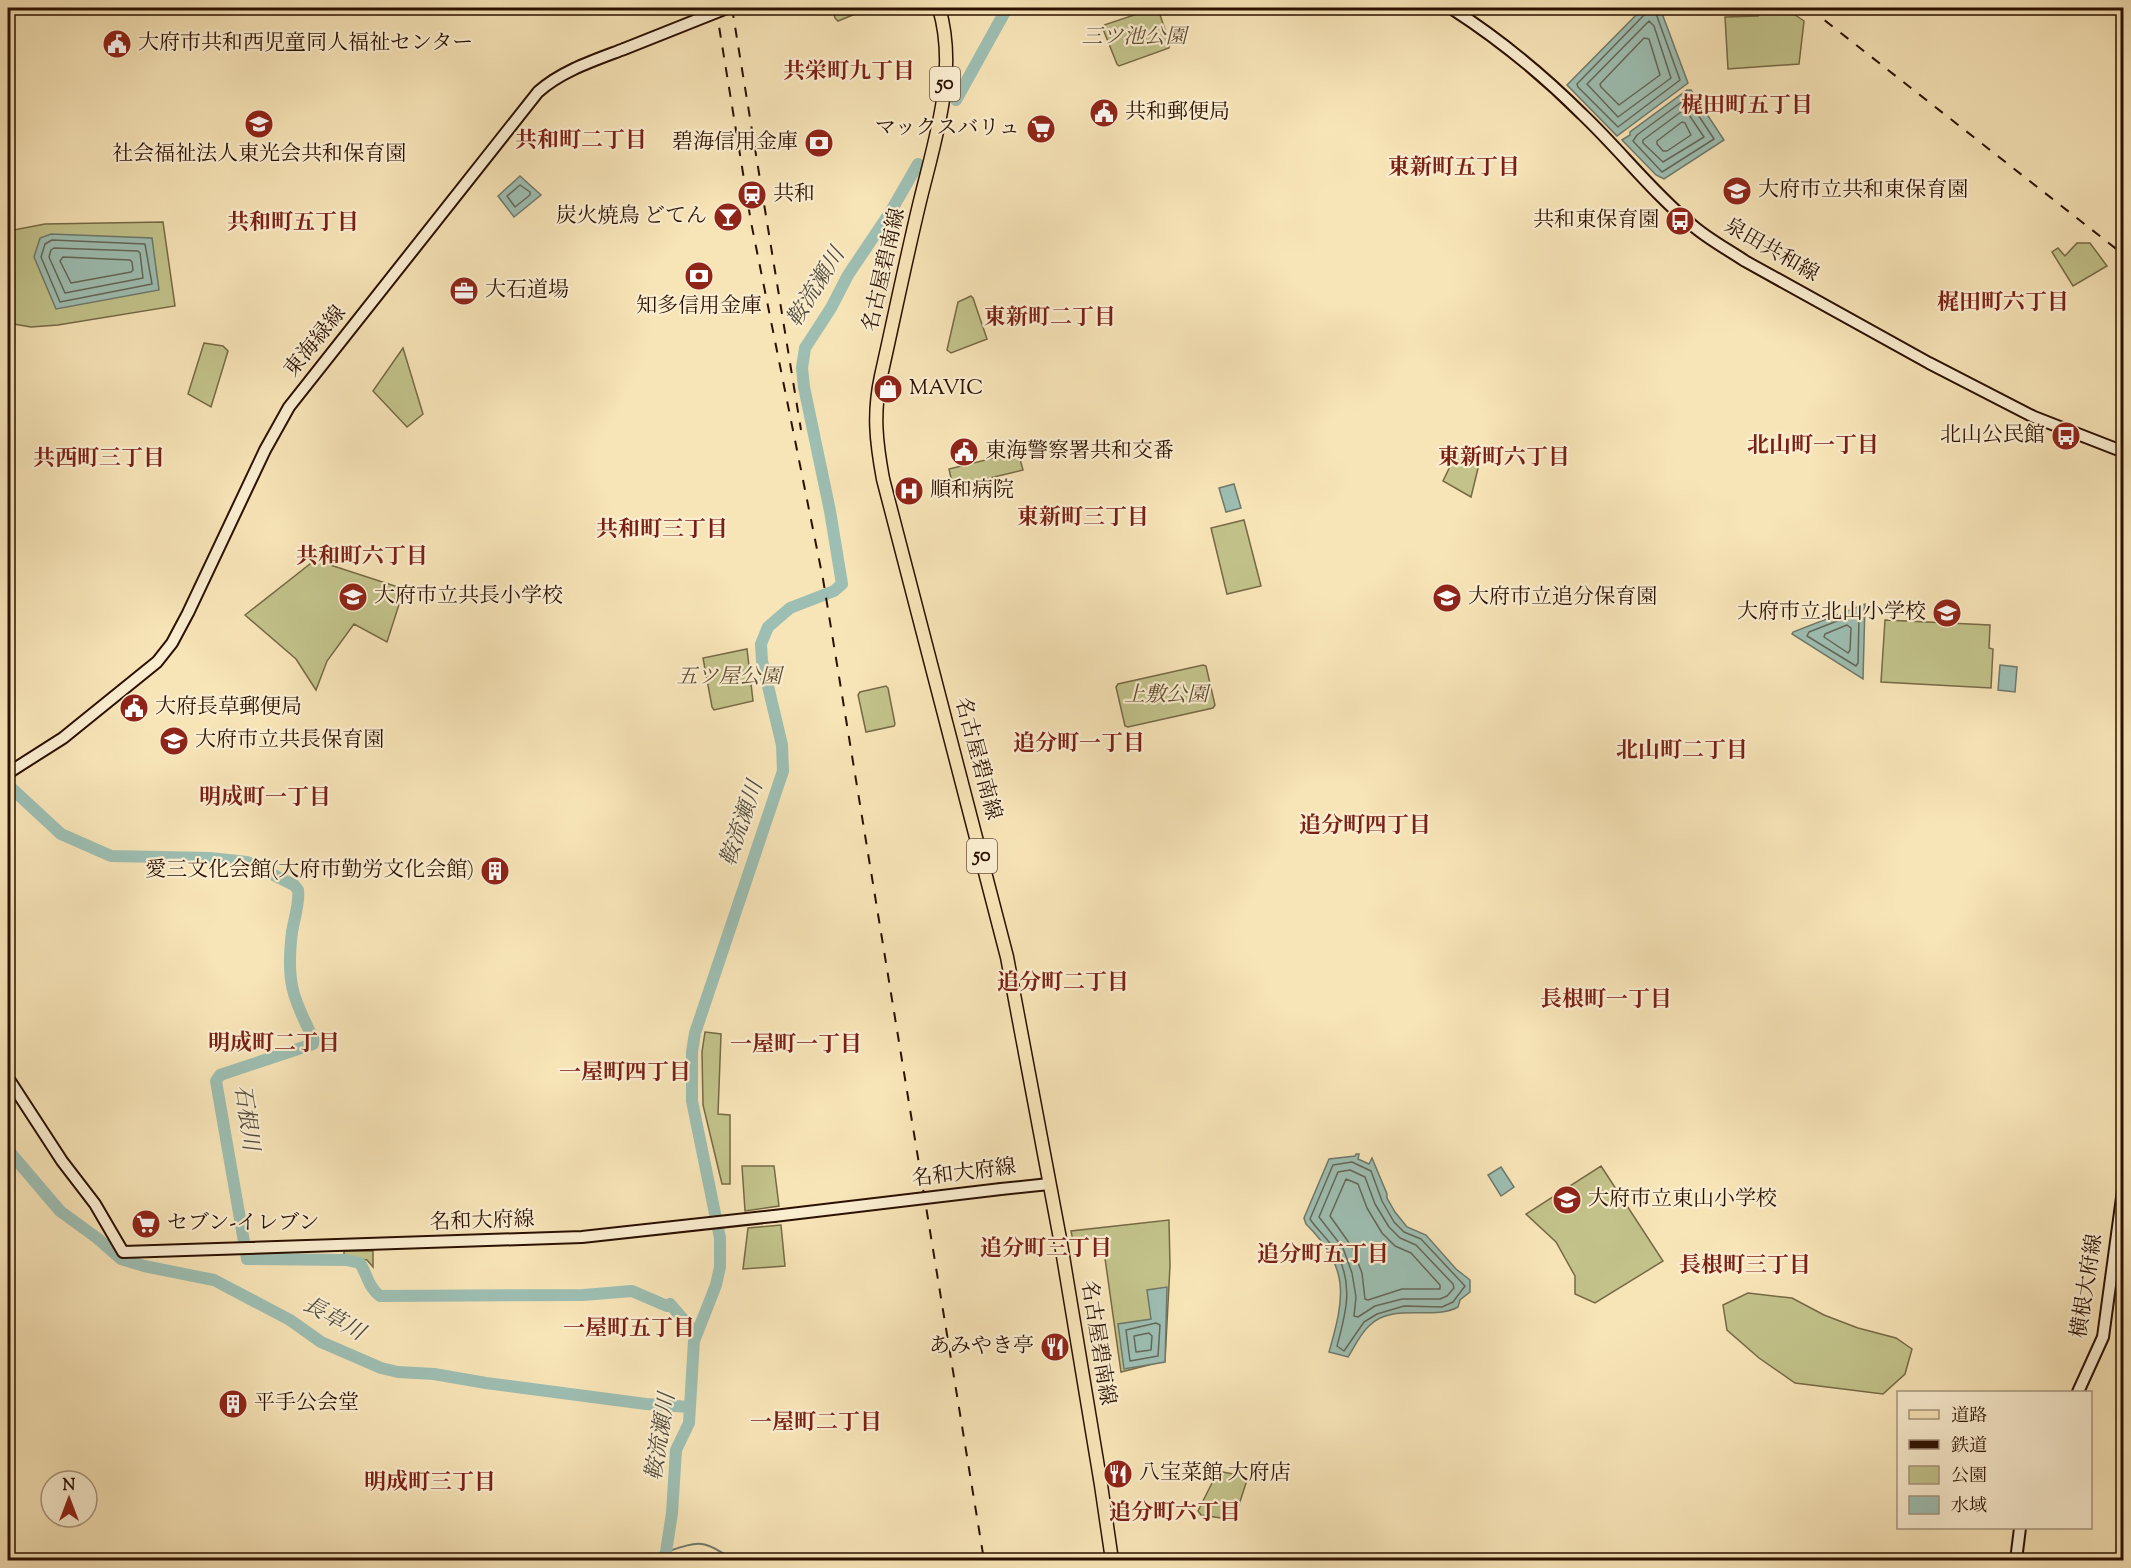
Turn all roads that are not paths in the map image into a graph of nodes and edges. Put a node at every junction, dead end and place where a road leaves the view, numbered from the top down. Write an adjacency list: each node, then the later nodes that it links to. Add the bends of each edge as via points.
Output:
1 (727, 8): 5 (main road, 東海緑線, bridge, via 564,75 538,92 289,407 172,643 157,662 63,738)
2 (939, 8): 8 (main road, 名古屋碧南線 / 50, via 945,47 942,106 880,376 876,442 1007,957)
3 (1451, 8): 4 (main road, 泉田共和線, via 1529,64 1613,144 1668,204 1713,240 1979,389 2034,417)
4 (2124, 452)
5 (8, 773)
6 (8, 1078): 8 (main road, 名和大府線, bridge, via 95,1204 123,1252 582,1238)
7 (2124, 1183): 9 (main road, 横根大府線, via 2103,1337)
8 (1049, 1184): 11 (main road, 名古屋碧南線 / 50)
9 (2078, 1391)
10 (2020, 1529): 12 (main road)
11 (1112, 1560)
12 (2016, 1560)

